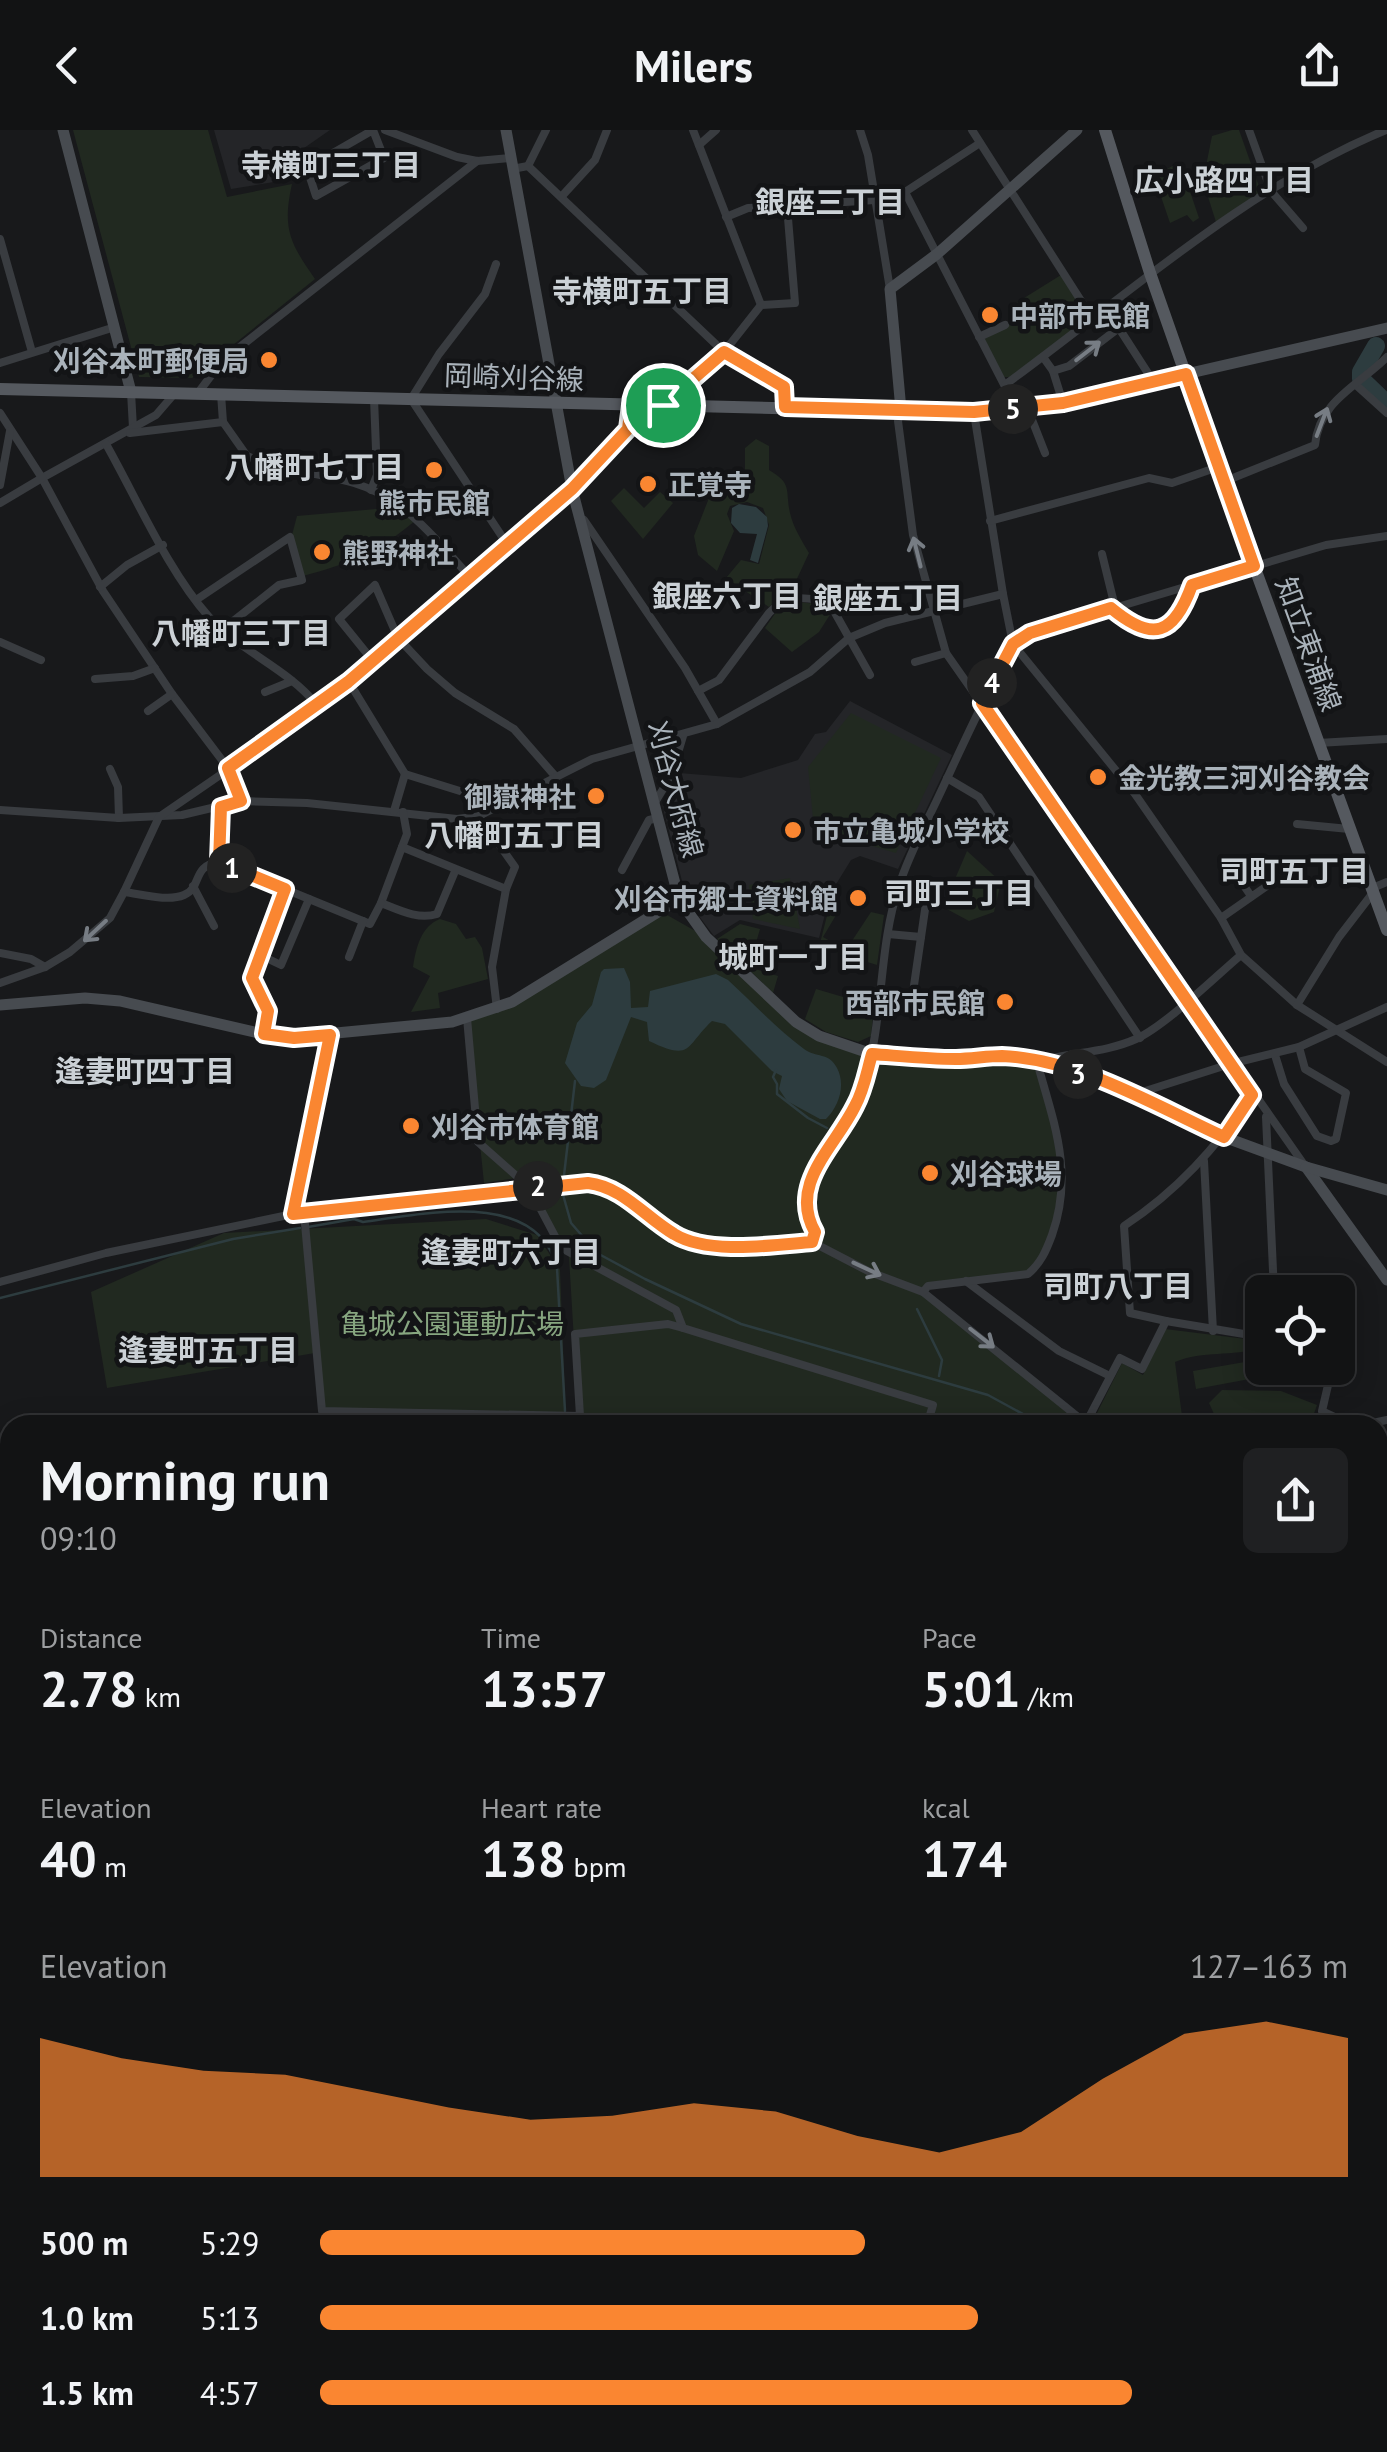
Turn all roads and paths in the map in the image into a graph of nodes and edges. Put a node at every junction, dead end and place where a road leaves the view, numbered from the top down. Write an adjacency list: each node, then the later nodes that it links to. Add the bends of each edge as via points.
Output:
1 (62, 130): 37 (street)
2 (373, 130): 2 (street, via 384,158 316,196 307,168)
3 (386, 130): 17 (street)
4 (506, 130): 18 (street, 刈谷大府線)
5 (546, 130): 19 (street)
6 (607, 130): 23 (street, via 594,160)
7 (693, 130): 16 (street)
8 (716, 130): 16 (street)
9 (860, 130): 24 (street)
10 (972, 130): 15 (street)
11 (1077, 130): 20 (street)
12 (1104, 130): 31 (main road)
13 (1249, 130): 21 (street)
14 (1386, 130): 21 (street)
15 (980, 143): 20 (street); 22 (street)
16 (699, 145): 26 (street)
17 (477, 161): 18 (street); 54 (street, via 236,350)
18 (511, 164): 19 (street); 58 (street, 刈谷大府線)
19 (528, 166): 23 (street)
20 (1011, 188): 29 (street); 35 (street)
21 (1270, 191): 27 (street); 31 (street)
22 (905, 192): 24 (street); 29 (street)
23 (562, 196): 42 (street)
24 (874, 200): 25 (street); 32 (street)
25 (787, 206): 26 (street); 33 (street, via 794,303)
26 (726, 217): 33 (street)
27 (1303, 228)
28 (0, 239): 41 (street)
29 (937, 254): 32 (street); 40 (street)
30 (496, 264): 57 (street, via 486,294)
31 (1150, 274): 34 (street); 47 (main road)
32 (890, 289): 64 (street)
33 (760, 305): 42 (street)
34 (1106, 308): 35 (street); 38 (street)
35 (1092, 318): 43 (street)
36 (1005, 324): 40 (street)
37 (115, 327): 41 (street); 52 (street)
38 (1120, 327): 46 (street, one-way to 38, via 1069,366); 48 (street)
39 (1387, 328): 47 (street)
40 (979, 337): 50 (street)
41 (32, 352): 45 (street)
42 (724, 352): 61 (street); 62 (street, via 784,387)
43 (1043, 357): 46 (street); 50 (street)
44 (1387, 357): 49 (street)
45 (0, 363)
46 (1052, 371): 59 (street)
47 (1186, 374): 48 (main road, 岡崎刈谷線); 73 (main road, 知立東浦線)
48 (1153, 381): 59 (main road, 岡崎刈谷線)
49 (1360, 382): 66 (street); 76 (street, one-way to 49, via 1315,445 1328,406)
50 (1006, 384): 63 (street)
51 (0, 389): 52 (main road, 岡崎刈谷線)
52 (131, 392): 53 (main road, 岡崎刈谷線); 70 (street)
53 (175, 392): 54 (main road, 岡崎刈谷線); 70 (street, via 156,415)
54 (198, 393): 55 (main road, 岡崎刈谷線)
55 (221, 394): 56 (main road, 岡崎刈谷線); 68 (street)
56 (374, 398): 57 (main road, 岡崎刈谷線); 79 (street, via 377,474)
57 (411, 399): 58 (main road, 岡崎刈谷線); 84 (street)
58 (557, 403): 60 (main road, 岡崎刈谷線); 78 (street, 刈谷大府線)
59 (1063, 403): 63 (main road, 岡崎刈谷線)
60 (631, 405): 61 (main road, 岡崎刈谷線); 78 (street, via 628,429)
61 (663, 405): 62 (main road, 岡崎刈谷線)
62 (785, 407): 64 (main road, 岡崎刈谷線)
63 (1022, 408): 65 (main road, 岡崎刈谷線); 72 (street)
64 (901, 410): 65 (main road, 岡崎刈谷線); 94 (street, one-way to 64, via 913,535)
65 (974, 412): 82 (street)
66 (1387, 412)
67 (0, 414): 69 (street)
68 (223, 422): 70 (street); 79 (street, via 247,456)
69 (10, 430): 74 (street); 75 (street)
70 (129, 431): 71 (street)
71 (106, 444): 75 (street); 85 (street)
72 (1045, 452)
73 (1218, 467): 76 (main road, 知立東浦線); 82 (street)
74 (2, 468): 77 (street)
75 (42, 478): 80 (street); 90 (street)
76 (1223, 482): 87 (main road, 知立東浦線)
77 (0, 486)
78 (572, 489): 81 (street, 刈谷大府線); 84 (street)
79 (371, 490): 88 (street, via 416,517)
80 (0, 503)
81 (578, 512): 110 (street); 119 (street, 刈谷大府線)
82 (990, 520): 91 (street)
83 (1387, 536): 87 (street)
84 (508, 544): 88 (street)
85 (163, 545): 90 (street); 92 (street)
86 (1102, 554): 93 (street)
87 (1254, 566): 89 (street); 118 (main road, 知立東浦線)
88 (469, 576): 96 (street)
89 (1192, 585): 93 (street); 93 (street, via 1175,620 1153,632)
90 (100, 587): 104 (street)
91 (1003, 594): 94 (street); 99 (street)
92 (196, 600): 95 (street); 95 (street, via 290,537 302,580 280,586)
93 (1113, 608): 99 (street)
94 (932, 611): 97 (street); 100 (street)
95 (222, 630): 107 (street)
96 (398, 638): 102 (street); 102 (street, via 376,585 339,620); 123 (street, via 455,693 514,729)
97 (849, 638): 105 (street); 110 (street, via 826,601 790,597 769,612 719,680); 115 (street, via 810,672)
98 (0, 642): 101 (street)
99 (1013, 644): 112 (street); 152 (street, via 1135,794)
100 (946, 653): 103 (street); 112 (street)
101 (42, 660)
102 (373, 661): 108 (street)
103 (915, 662)
104 (155, 668): 106 (street); 111 (street)
105 (870, 676)
106 (95, 678)
107 (292, 681): 109 (street); 113 (street)
108 (348, 682): 113 (street); 122 (street)
109 (265, 692)
110 (698, 692): 115 (street)
111 (172, 694): 114 (street); 120 (street)
112 (982, 703): 124 (street); 165 (street)
113 (317, 705): 120 (street)
114 (148, 711)
115 (717, 724): 116 (street)
116 (683, 736): 119 (street); 127 (street)
117 (1387, 740): 118 (street)
118 (1318, 742): 136 (main road, 知立東浦線)
119 (638, 746): 123 (street); 127 (street, 刈谷大府線)
120 (228, 768): 126 (street); 132 (street)
121 (110, 769): 133 (street)
122 (405, 774): 125 (street); 130 (street)
123 (556, 778): 125 (street)
124 (947, 778): 143 (street); 176 (street, via 979,796)
125 (508, 800): 131 (street)
126 (241, 801): 128 (street); 130 (street)
127 (654, 804): 134 (street, 刈谷大府線)
128 (221, 807): 132 (street); 138 (street)
129 (0, 810): 133 (street)
130 (398, 812): 131 (street); 137 (street, via 407,834)
131 (479, 816): 144 (street, via 515,867)
132 (159, 817): 133 (street); 146 (street)
133 (120, 818)
134 (658, 818): 140 (street, via 649,820); 149 (street, 刈谷大府線)
135 (1297, 824): 136 (street)
136 (1349, 829): 147 (main road, 知立東浦線)
137 (402, 847): 139 (street); 151 (street)
138 (219, 862): 142 (street, via 198,872); 145 (street)
139 (456, 869): 144 (street); 151 (street, via 432,917)
140 (622, 870)
141 (1387, 882): 147 (street)
142 (193, 886): 146 (street, via 184,895 164,897); 154 (street)
143 (898, 887): 156 (street); 157 (street, via 927,896)
144 (506, 888): 170 (street, via 492,968)
145 (285, 889): 150 (street); 159 (street)
146 (124, 892): 162 (street, one-way to 162, via 110,918)
147 (1370, 892): 155 (main road, 知立東浦線); 168 (street)
148 (1251, 896): 148 (street, via 1274,881 1263,864 1240,880); 152 (street)
149 (679, 899): 170 (street, 刈谷大府線); 178 (street, via 706,937 796,1022)
150 (309, 900): 153 (street); 159 (street, via 284,964)
151 (381, 903): 153 (street, via 373,922)
152 (1220, 918): 160 (street)
153 (363, 921): 161 (street)
154 (214, 926)
155 (1387, 930)
156 (888, 934): 157 (street); 166 (street)
157 (921, 937): 164 (street)
158 (0, 953): 162 (street)
159 (260, 955): 174 (street, via 252,978 268,1011)
160 (1241, 955): 165 (street); 168 (street)
161 (349, 957)
162 (44, 966): 163 (street)
163 (0, 983)
164 (912, 999): 166 (street); 171 (street)
165 (1188, 1000): 176 (street); 182 (street)
166 (880, 1001): 178 (street)
167 (0, 1005): 174 (street, 刈谷大府線, via 120,1000)
168 (1296, 1005): 173 (street)
169 (1387, 1006): 173 (street)
170 (497, 1009): 172 (street, 刈谷大府線)
171 (956, 1010)
172 (467, 1018): 175 (street, 刈谷大府線); 190 (street, via 478,1142)
173 (1338, 1030): 177 (street); 181 (street)
174 (264, 1034): 175 (street, 刈谷大府線)
175 (330, 1035): 193 (street)
176 (1140, 1038): 180 (street)
177 (1299, 1048): 179 (street); 179 (street, via 1305,1070 1346,1093 1331,1141 1317,1136)
178 (872, 1054): 180 (street); 194 (street, via 856,1105 809,1184)
179 (1274, 1055): 182 (street)
180 (1037, 1062): 183 (street); 196 (street, via 1064,1169 1062,1208 1028,1274)
181 (1387, 1062)
182 (1230, 1064): 183 (street); 184 (street)
183 (1139, 1094): 186 (street)
184 (1252, 1095): 185 (street); 186 (street)
185 (1266, 1114): 187 (street); 189 (street)
186 (1224, 1137): 187 (street); 188 (street)
187 (1266, 1151): 189 (street); 195 (street)
188 (1204, 1161): 200 (street, via 1124,1226 1130,1313); 202 (street)
189 (1306, 1168): 191 (street); 197 (street)
190 (529, 1187): 192 (street); 194 (street, via 597,1184 689,1242); 201 (street, via 567,1251 676,1310)
191 (1387, 1190)
192 (304, 1213): 193 (street); 206 (street, via 322,1411)
193 (293, 1214): 198 (street)
194 (812, 1242): 199 (street, one-way to 199)
195 (1273, 1275)
196 (966, 1280): 199 (street); 204 (street, via 1059,1351)
197 (1387, 1280)
198 (0, 1282)
199 (923, 1292): 209 (street, one-way to 209)
200 (1166, 1321): 202 (street); 204 (street, via 1142,1369 1120,1358)
201 (683, 1328): 207 (street, via 575,1334); 208 (street, via 933,1405)
202 (1213, 1330): 203 (street)
203 (1245, 1334)
204 (1110, 1376): 210 (street)
205 (1328, 1385): 211 (street, via 1322,1411)
206 (528, 1415)
207 (580, 1415)
208 (930, 1415)
209 (1076, 1415)
210 (1091, 1415)
211 (1331, 1415)

